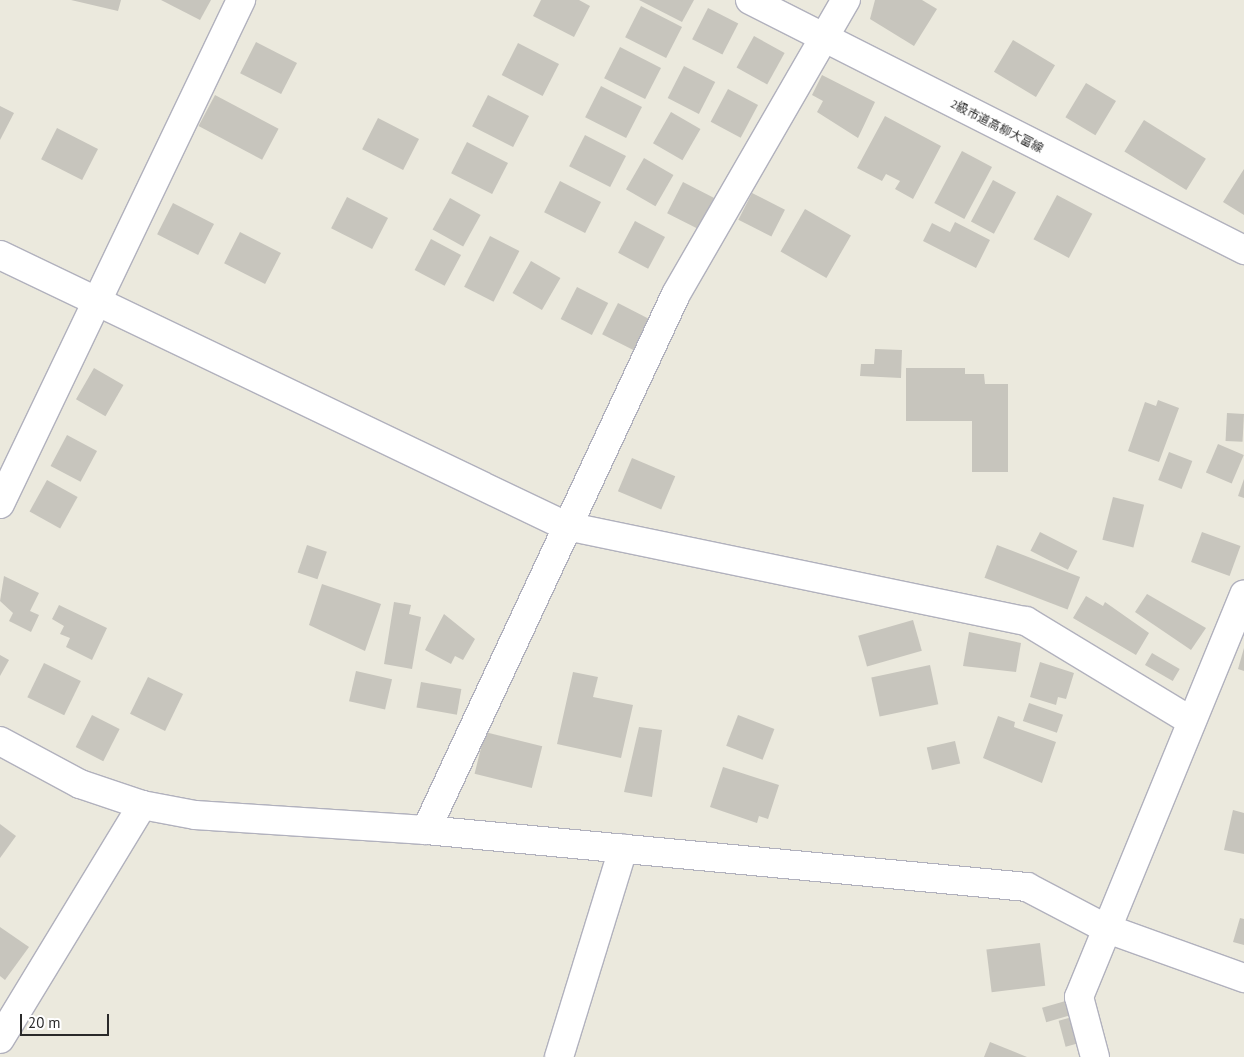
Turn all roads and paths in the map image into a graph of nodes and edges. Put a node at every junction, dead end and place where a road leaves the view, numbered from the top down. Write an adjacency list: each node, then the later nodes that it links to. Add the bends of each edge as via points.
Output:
1 (241, 0): 7 (street)
2 (750, 0): 4 (street, 2級市道高柳大富線)
3 (846, 0): 4 (street)
4 (824, 39): 5 (street, 2級市道高柳大富線); 9 (street, via 676,294)
5 (1244, 250)
6 (0, 255): 7 (street)
7 (97, 300): 8 (street); 9 (street)
8 (0, 504)
9 (566, 526): 11 (street, via 1026,621); 14 (street)
10 (1244, 594): 11 (street)
11 (1191, 721): 16 (street)
12 (0, 741): 13 (street, via 80,784)
13 (142, 804): 14 (street, via 195,815); 18 (street)
14 (426, 830): 15 (street)
15 (623, 849): 16 (street, via 1026,887); 19 (street)
16 (1105, 928): 17 (street); 20 (street, via 1078,997)
17 (1244, 978)
18 (0, 1039)
19 (559, 1057)
20 (1094, 1057)

